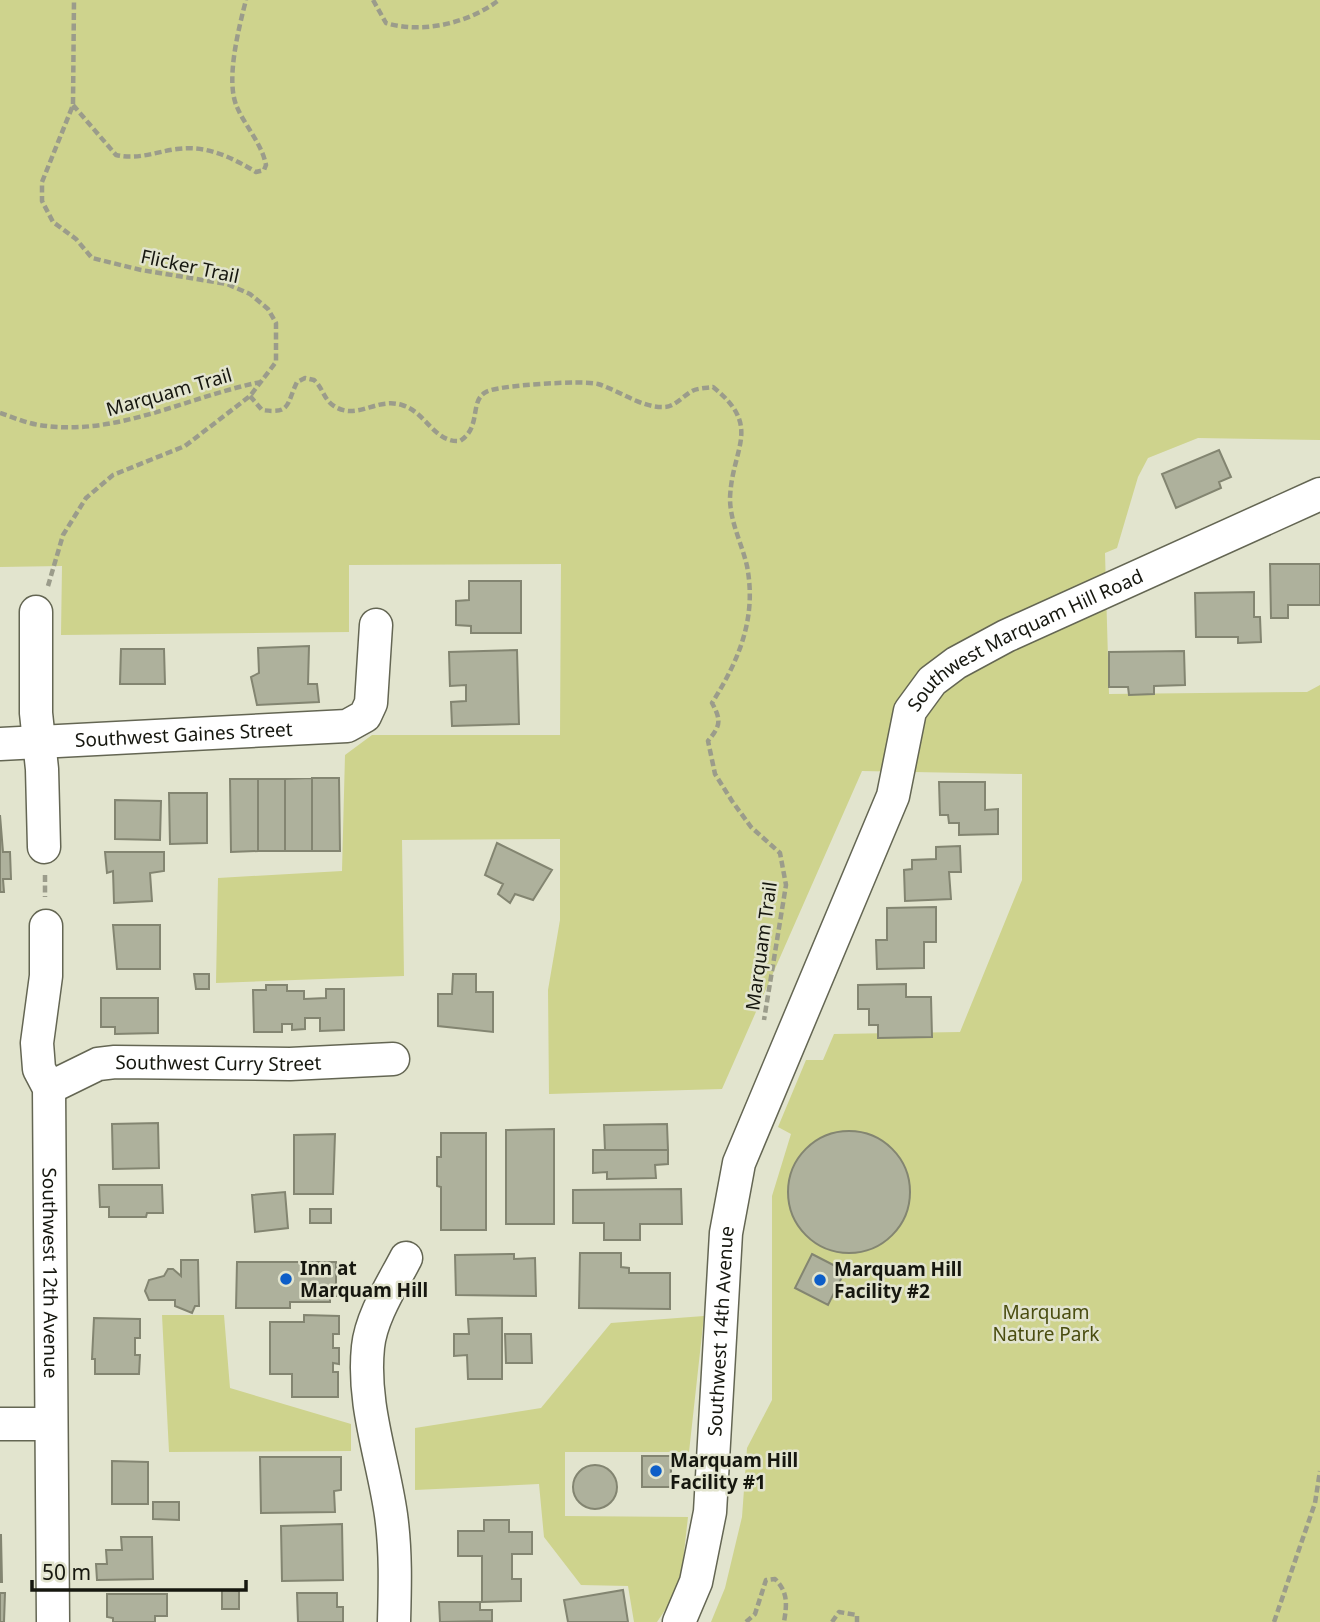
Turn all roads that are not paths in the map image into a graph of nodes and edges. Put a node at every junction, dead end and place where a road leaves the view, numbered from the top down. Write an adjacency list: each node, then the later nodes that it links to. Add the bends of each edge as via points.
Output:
1 (1320, 494): 10 (street, Southwest Marquam Hill Road, via 1006,636 956,663 919,695 910,711 893,796)
2 (36, 612): 5 (street)
3 (376, 625): 5 (street, Southwest Gaines Street, via 371,703 365,716 347,726)
4 (0, 744): 5 (street, Southwest Gaines Street)
5 (39, 744): 6 (street)
6 (44, 847)
7 (46, 926): 9 (street, Southwest 12th Avenue, via 46,976 37,1043 39,1069)
8 (393, 1059): 9 (street, Southwest Curry Street, via 290,1064 115,1062 98,1064)
9 (49, 1088): 13 (street, Southwest 12th Avenue)
10 (738, 1163): 16 (street, Southwest 14th Avenue, via 726,1234 710,1512 696,1582)
11 (405, 1258): 15 (street, via 368,1344 367,1397 391,1514)
12 (0, 1424): 13 (street)
13 (51, 1424): 14 (street, Southwest 12th Avenue)
14 (53, 1622)
15 (394, 1622)
16 (679, 1622)

